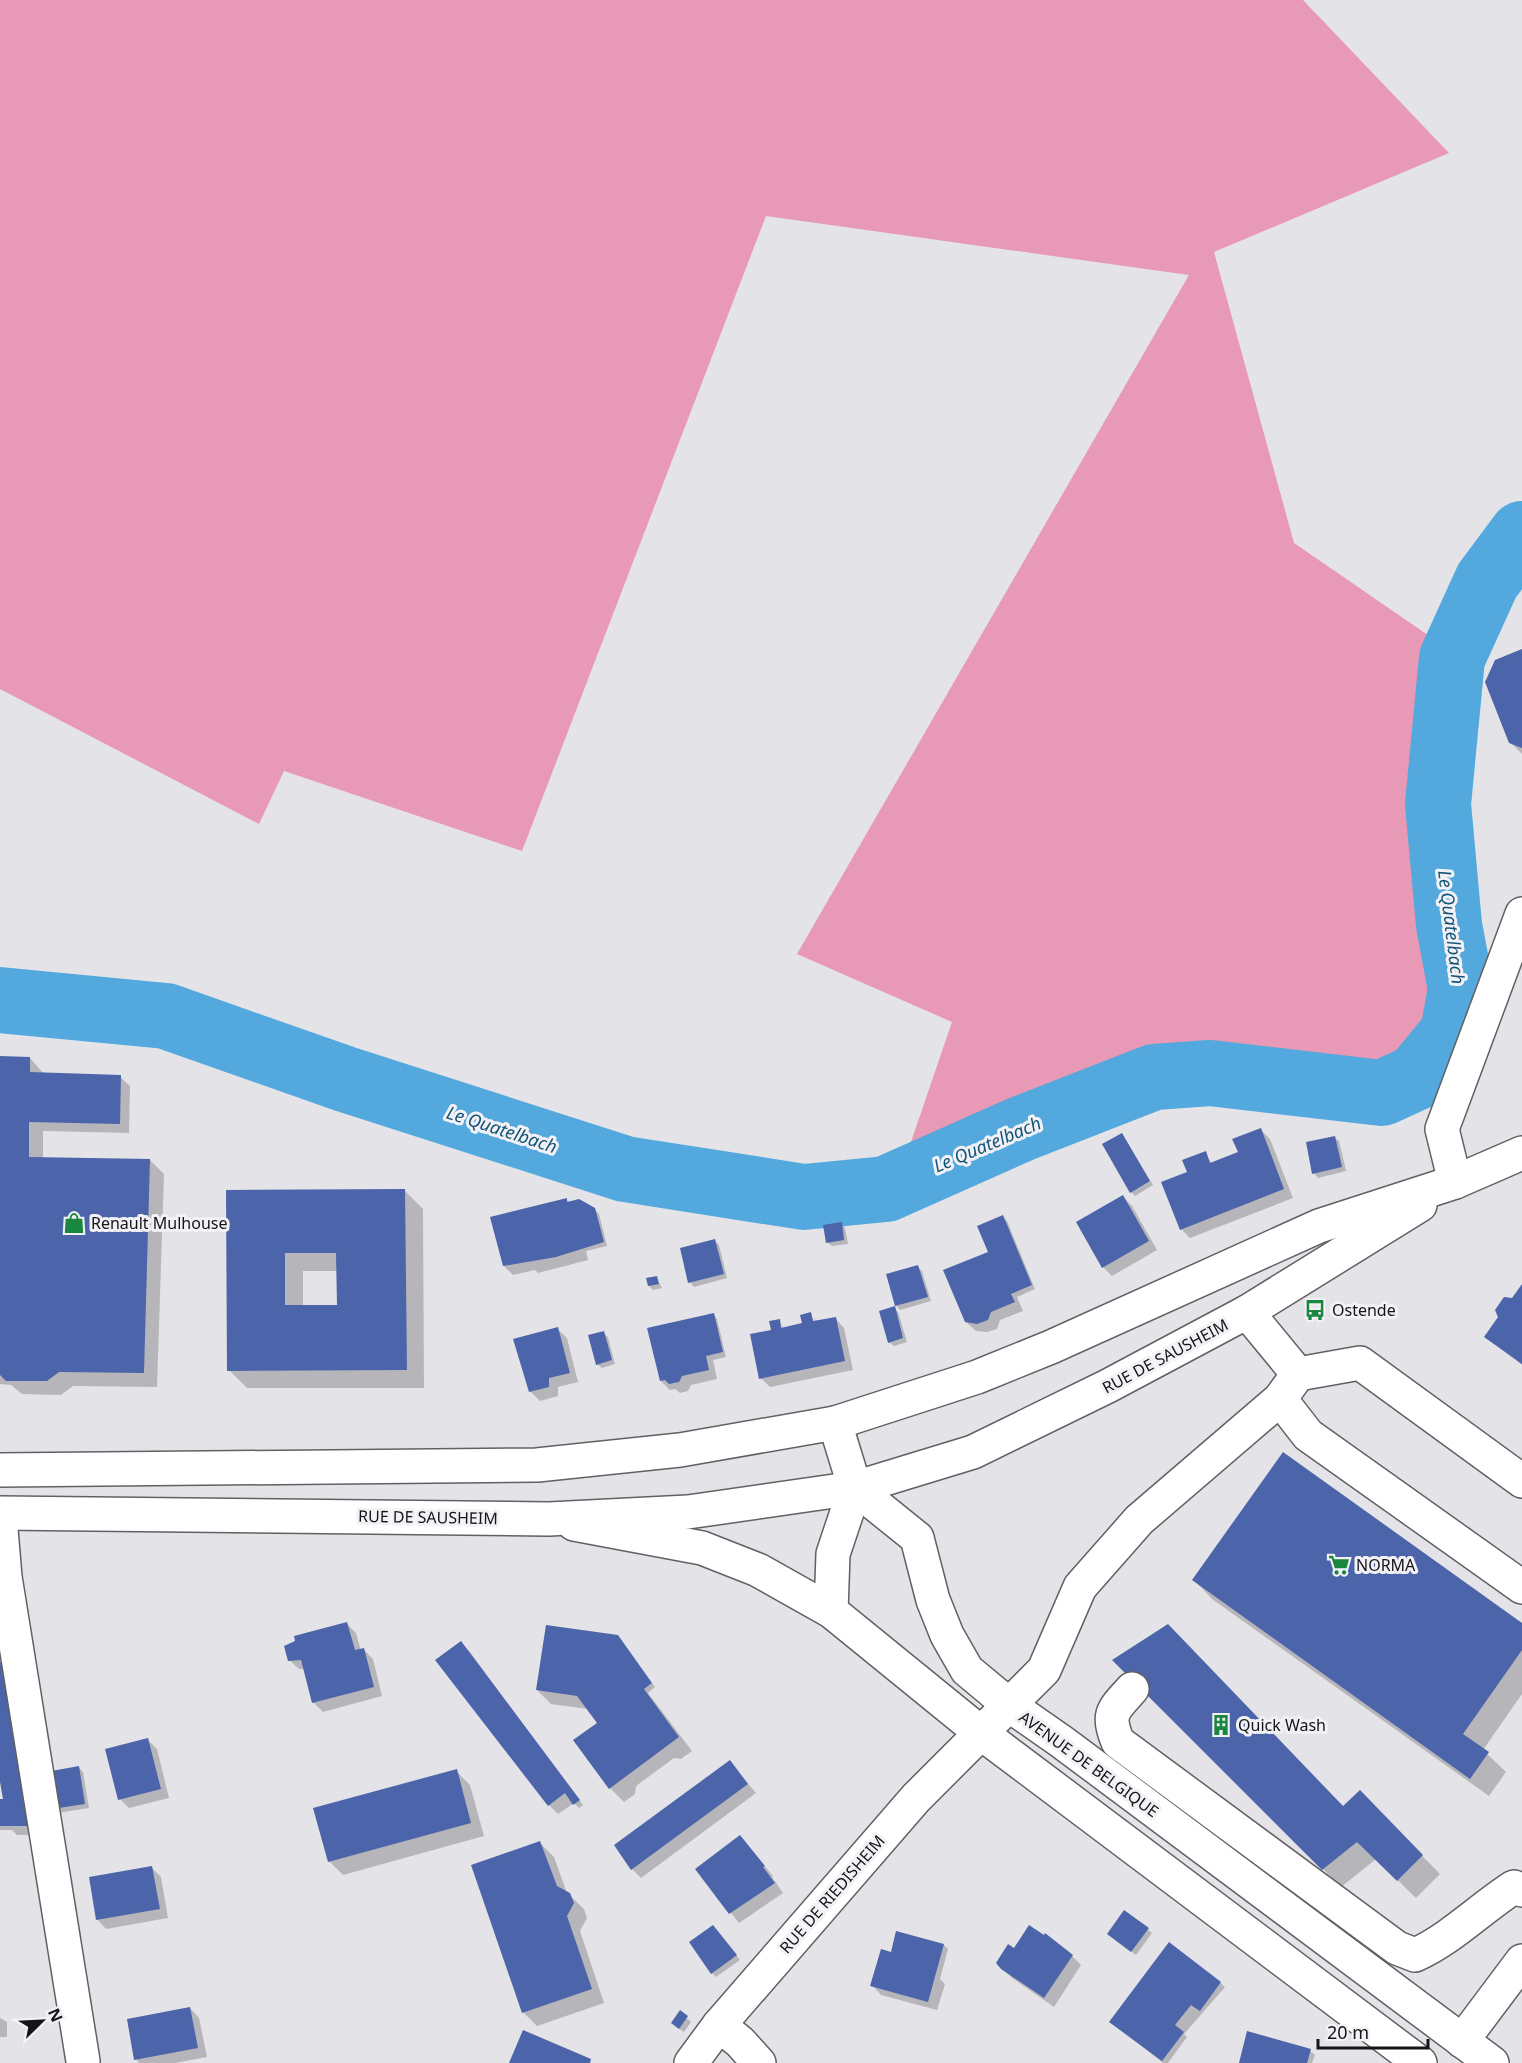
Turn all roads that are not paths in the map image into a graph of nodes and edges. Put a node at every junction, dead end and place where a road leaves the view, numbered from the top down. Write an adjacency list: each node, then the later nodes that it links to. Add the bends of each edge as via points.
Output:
1 (1522, 914): 3 (main road, via 1442,1129)
2 (1522, 1153): 3 (main road, RUE DE SAUSHEIM)
3 (1455, 1182): 4 (main road, RUE DE SAUSHEIM); 6 (main road, RUE DE SAUSHEIM, via 1319,1226 1051,1347 976,1377)
4 (1247, 1312): 5 (main road); 9 (main road, RUE DE SAUSHEIM, via 974,1452)
5 (1289, 1387): 8 (main road, via 1360,1363); 12 (main road, via 1308,1435); 15 (main road, RUE DE RIEDISHEIM, via 1124,1537 1080,1587 1044,1670)
6 (835, 1424): 7 (main road, RUE DE SAUSHEIM, via 680,1450 537,1465); 9 (main road)
7 (0, 1470)
8 (1522, 1481)
9 (855, 1488): 11 (main road, RUE DE SAUSHEIM, via 688,1512); 13 (main road, via 833,1554); 15 (main road, AVENUE DE BELGIQUE, via 917,1538 946,1635 968,1670)
10 (0, 1515): 11 (main road, RUE DE SAUSHEIM); 21 (main road, via 5,1577)
11 (549, 1519): 13 (main road, via 702,1548 758,1570)
12 (1522, 1587)
13 (831, 1611): 16 (main road)
14 (1132, 1689): 17 (main road, via 1112,1712 1111,1727 1118,1742 1397,1948 1415,1955 1433,1947 1487,1904 1514,1887)
15 (1009, 1705): 16 (main road, RUE DE RIEDISHEIM); 20 (main road, AVENUE DE BELGIQUE)
16 (981, 1732): 19 (main road, RUE DE RIEDISHEIM, via 916,1798); 24 (main road)
17 (1522, 1890)
18 (1522, 1961): 20 (main road)
19 (719, 2025): 22 (main road, RUE DE RIEDISHEIM); 23 (main road)
20 (1462, 2041): 25 (main road, AVENUE DE BELGIQUE)
21 (83, 2061)
22 (691, 2063)
23 (759, 2063)
24 (1420, 2063)
25 (1492, 2063)

